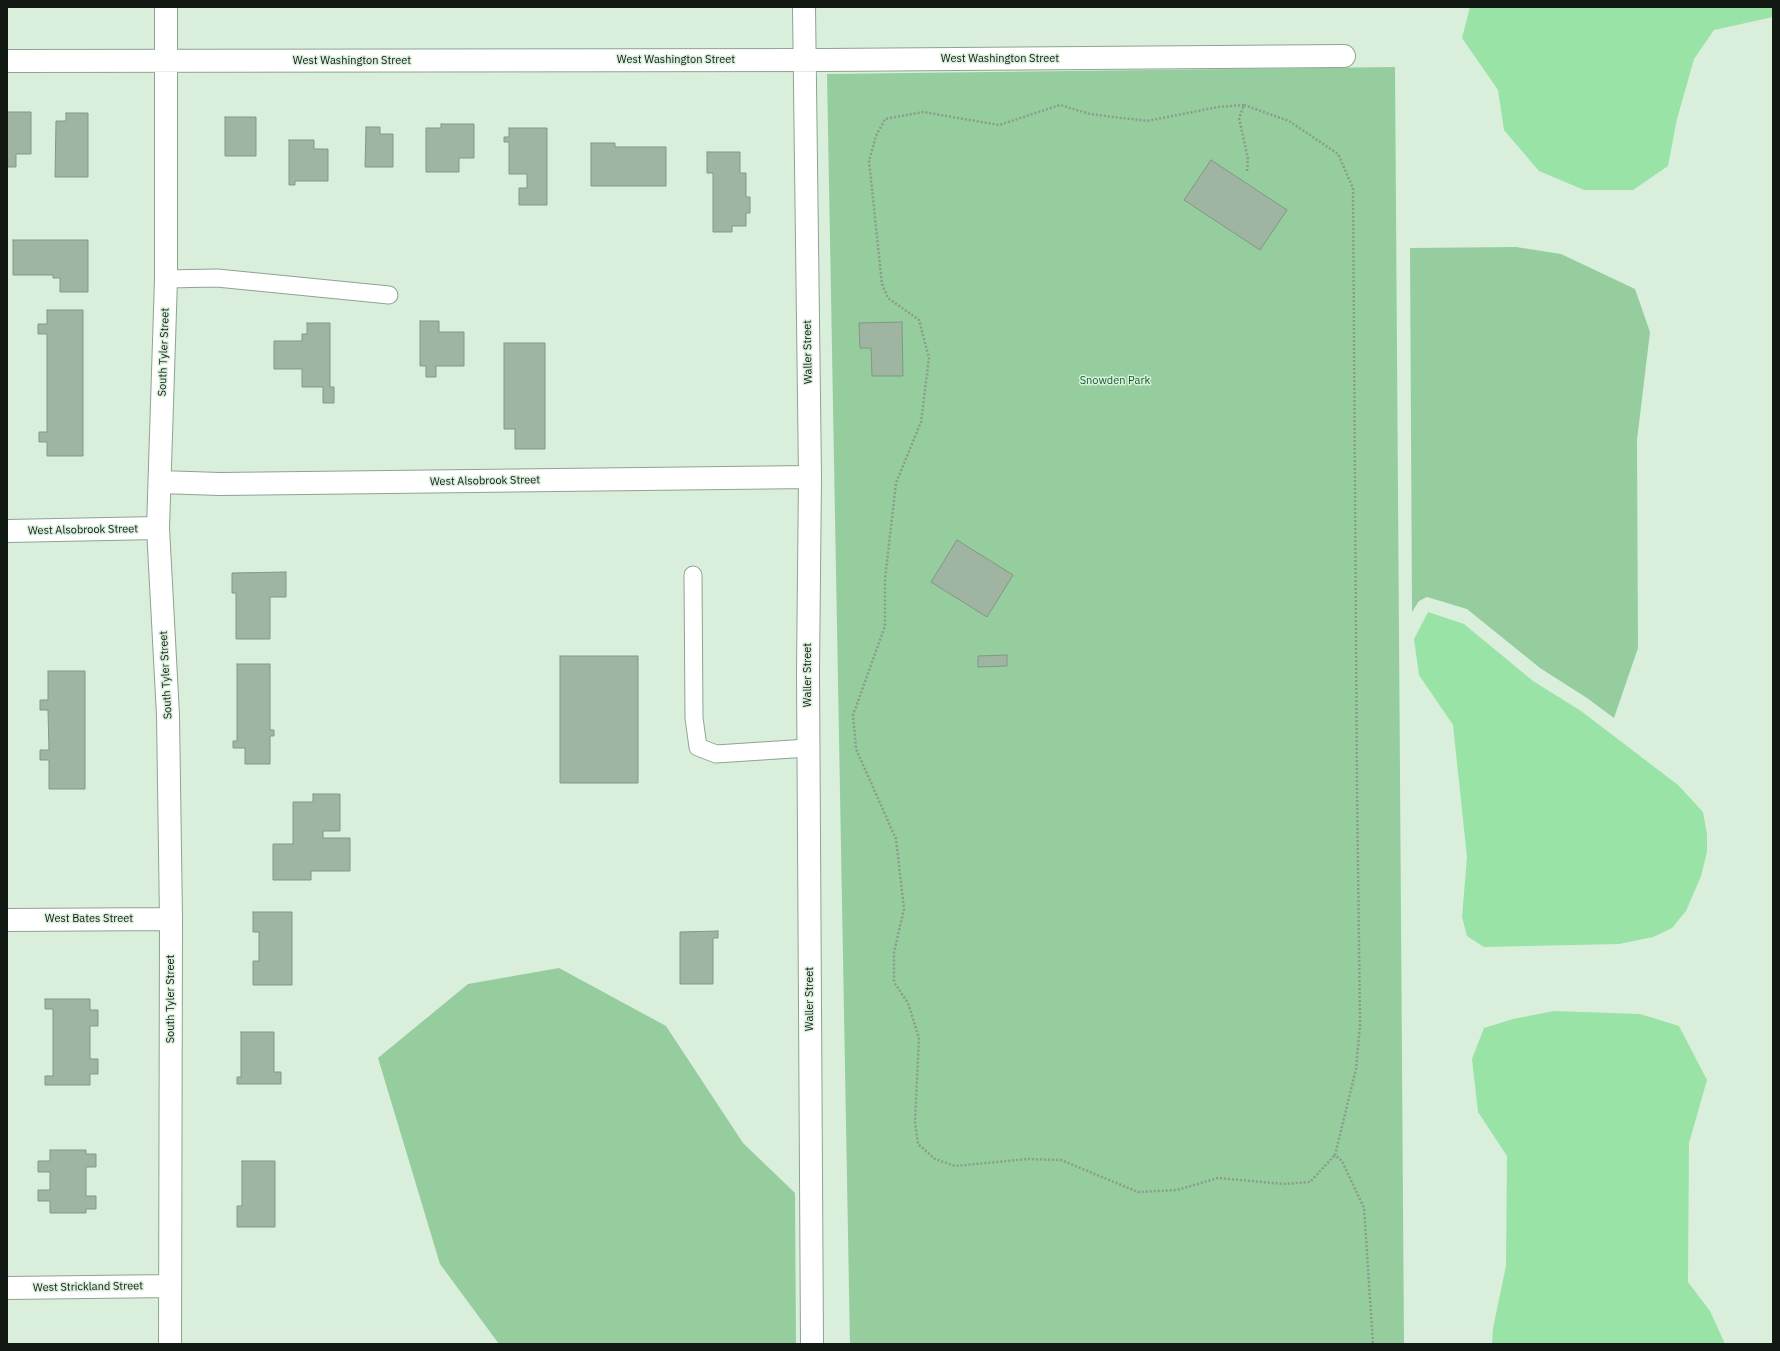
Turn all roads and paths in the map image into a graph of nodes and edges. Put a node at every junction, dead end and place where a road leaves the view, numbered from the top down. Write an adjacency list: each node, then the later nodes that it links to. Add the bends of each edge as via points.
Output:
1 (166, 7): 6 (street, South Tyler Street)
2 (804, 7): 5 (street, Waller Street)
3 (1344, 56): 5 (street, West Washington Street)
4 (7, 60): 6 (street, West Washington Street)
5 (804, 60): 6 (street, West Washington Street); 11 (street, Waller Street)
6 (165, 61): 9 (street, South Tyler Street)
7 (1244, 105): 8 (path, via 1239,118 1248,159); 19 (path, via 1289,121 1338,154 1353,188 1360,1025 1356,1068); 19 (path, via 1218,107 1147,121 1090,114 1060,105 999,125 923,112 885,119 876,136 869,161 882,284 888,298 919,320 929,358 921,422 896,483 885,579 885,626 853,715 855,742 896,839 904,909 894,952 894,982 908,1003 919,1038 915,1122 918,1144 935,1160 955,1166 1028,1159 1061,1160 1138,1192 1177,1190 1218,1178 1284,1184 1310,1182)
8 (1247, 172)
9 (166, 279): 10 (lane, via 217,278); 12 (street, South Tyler Street)
10 (389, 295)
11 (810, 477): 12 (street, West Alsobrook Street, via 220,484); 16 (street, Waller Street)
12 (160, 482): 13 (street, South Tyler Street)
13 (158, 528): 14 (street, West Alsobrook Street); 17 (street, South Tyler Street, via 168,715)
14 (7, 531)
15 (693, 575): 16 (lane, via 694,718 698,747 716,754)
16 (808, 748): 23 (street, Waller Street)
17 (171, 919): 18 (street, West Bates Street); 20 (street, South Tyler Street)
18 (7, 920)
19 (1335, 1155): 24 (path, via 1342,1161 1364,1208)
20 (170, 1286): 21 (street, West Strickland Street); 22 (street, South Tyler Street)
21 (7, 1288)
22 (170, 1344)
23 (812, 1344)
24 (1373, 1344)

